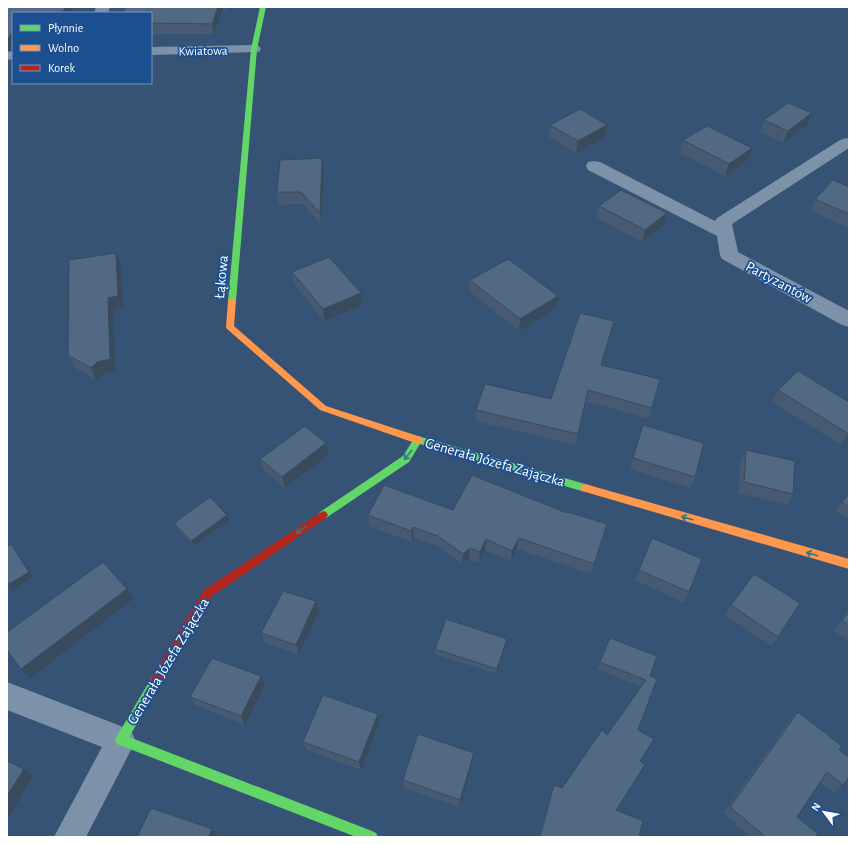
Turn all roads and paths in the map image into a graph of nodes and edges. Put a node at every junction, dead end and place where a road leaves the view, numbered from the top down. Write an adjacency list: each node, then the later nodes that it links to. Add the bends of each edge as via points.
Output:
1 (263, 7): 2 (street, Łąkowa)
2 (254, 49): 3 (street, Kwiatowa); 8 (street, Łąkowa, via 230,327 323,408)
3 (152, 51)
4 (846, 143): 6 (street, Partyzantów, via 723,222)
5 (594, 166): 6 (street)
6 (725, 233): 7 (street, Partyzantów, via 729,255)
7 (849, 320)
8 (418, 440): 9 (street, Generała Józefa Zajączka, one-way to 8); 11 (street, Generała Józefa Zajączka, one-way to 11, via 406,459 208,592)
9 (849, 564)
10 (7, 696): 11 (street, Generała Józefa Zajączka)
11 (121, 740): 12 (street); 13 (street, Generała Józefa Zajączka)
12 (69, 837)
13 (372, 837)

